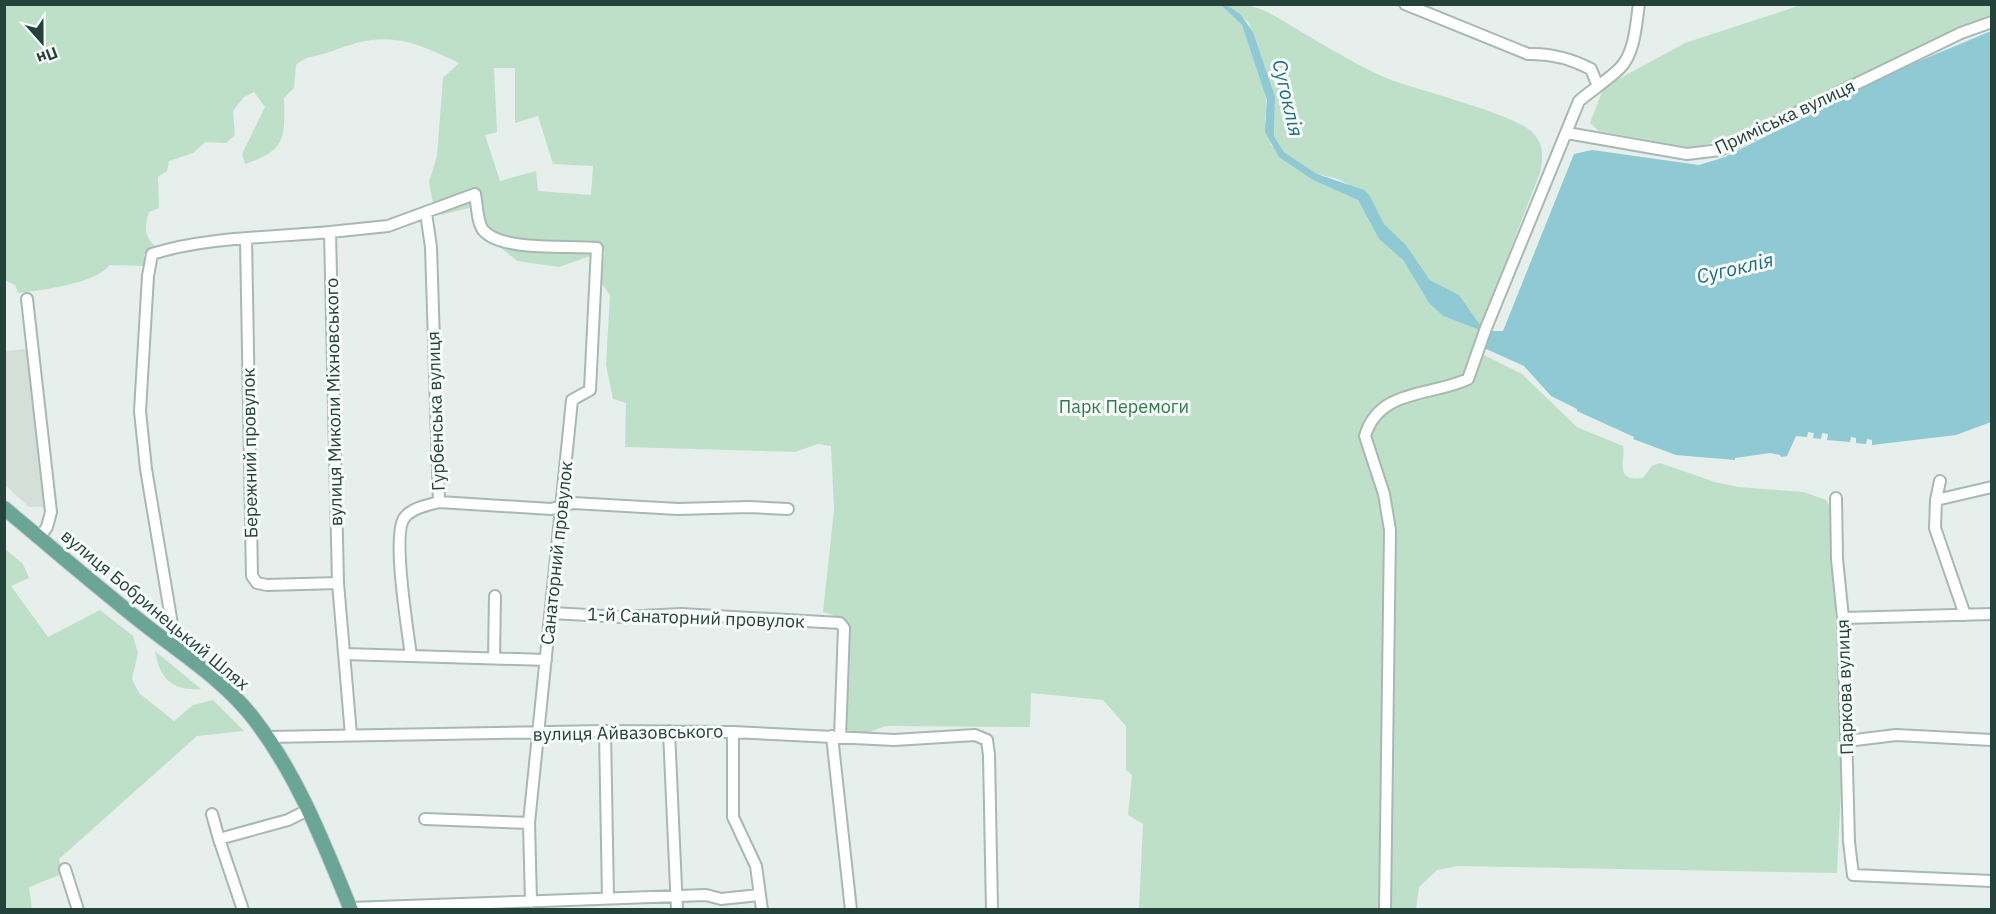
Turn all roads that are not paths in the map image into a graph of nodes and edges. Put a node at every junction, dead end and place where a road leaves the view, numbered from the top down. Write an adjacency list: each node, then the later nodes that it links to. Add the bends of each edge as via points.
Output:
1 (1405, 4): 4 (street, via 1528,54 1546,54 1580,63 1591,69)
2 (1639, 4): 4 (street, via 1630,54 1622,66)
3 (1992, 22): 5 (street, Приміська вулиця, via 1961,33 1720,150 1679,153)
4 (1597, 84): 5 (street, via 1580,101)
5 (1567, 133): 58 (street, via 1468,379 1389,404 1365,436 1384,494 1390,530)
6 (426, 213): 7 (street, via 388,226); 14 (street, Гурбенська вулиця, via 431,247); 15 (street, Санаторний провулок, via 475,194 482,228 490,236 516,245 597,248 590,390 572,400)
7 (330, 232): 8 (street); 19 (street, вулиця Миколи Міхновського)
8 (246, 239): 19 (street, Бережний провулок, via 252,576 257,583 267,585); 25 (street, via 152,254 148,276 140,411)
9 (27, 299): 18 (street, via 51,512)
10 (1940, 481): 13 (street)
11 (1992, 487): 13 (street)
12 (1836, 498): 24 (street, Паркова вулиця)
13 (1936, 500): 23 (street, via 1935,528)
14 (439, 502): 15 (street); 27 (street, Гурбенська вулиця, via 415,510 400,525 402,585)
15 (561, 507): 17 (street, via 573,503 678,509); 21 (street, Санаторний провулок)
16 (4, 508): 18 (main road, вулиця Бобринецький Шлях)
17 (788, 509)
18 (40, 537): 25 (main road, вулиця Бобринецький Шлях)
19 (338, 584): 26 (street, вулиця Миколи Міхновського)
20 (495, 596): 28 (street)
21 (552, 613): 29 (street, Санаторний провулок); 35 (street, 1-й Санаторний провулок, via 622,617 681,614 840,623 844,628)
22 (1992, 614): 23 (street)
23 (1965, 615): 24 (street)
24 (1843, 618): 38 (street, Паркова вулиця)
25 (176, 648): 36 (main road, вулиця Бобринецький Шлях, via 230,693)
26 (344, 654): 27 (street, Санаторний провулок); 34 (street, вулиця Миколи Міхновського)
27 (411, 656): 28 (street, Санаторний провулок)
28 (494, 658): 29 (street, Санаторний провулок)
29 (546, 660): 33 (street, Санаторний провулок)
30 (606, 731): 31 (street, вулиця Айвазовського); 33 (street, вулиця Айвазовського); 48 (street)
31 (669, 732): 32 (street, вулиця Айвазовського); 47 (street)
32 (733, 732): 35 (street, вулиця Айвазовського); 46 (street, via 733,817 756,866)
33 (539, 734): 34 (street, вулиця Айвазовського); 42 (street, Санаторний провулок)
34 (351, 735): 36 (street, вулиця Айвазовського)
35 (836, 736): 56 (street); 57 (street, вулиця Айвазовського, via 894,740 975,735 987,740)
36 (268, 737): 39 (main road, вулиця Бобринецький Шлях)
37 (1992, 740): 38 (street, via 1896,735)
38 (1847, 741): 45 (street, Паркова вулиця, via 1853,874)
39 (308, 810): 43 (street); 53 (main road, вулиця Бобринецький Шлях)
40 (212, 814): 43 (street)
41 (424, 819): 42 (street)
42 (529, 823): 49 (street, Санаторний провулок)
43 (219, 839): 52 (street)
44 (64, 869): 51 (street)
45 (1992, 881)
46 (759, 895): 47 (street, via 721,899 706,895); 55 (street)
47 (675, 896): 48 (street); 54 (street)
48 (608, 898): 50 (street)
49 (531, 902): 50 (street); 53 (street)
50 (576, 904)
51 (78, 909)
52 (243, 909)
53 (351, 909)
54 (677, 909)
55 (762, 909)
56 (851, 909)
57 (992, 909)
58 (1385, 909)

